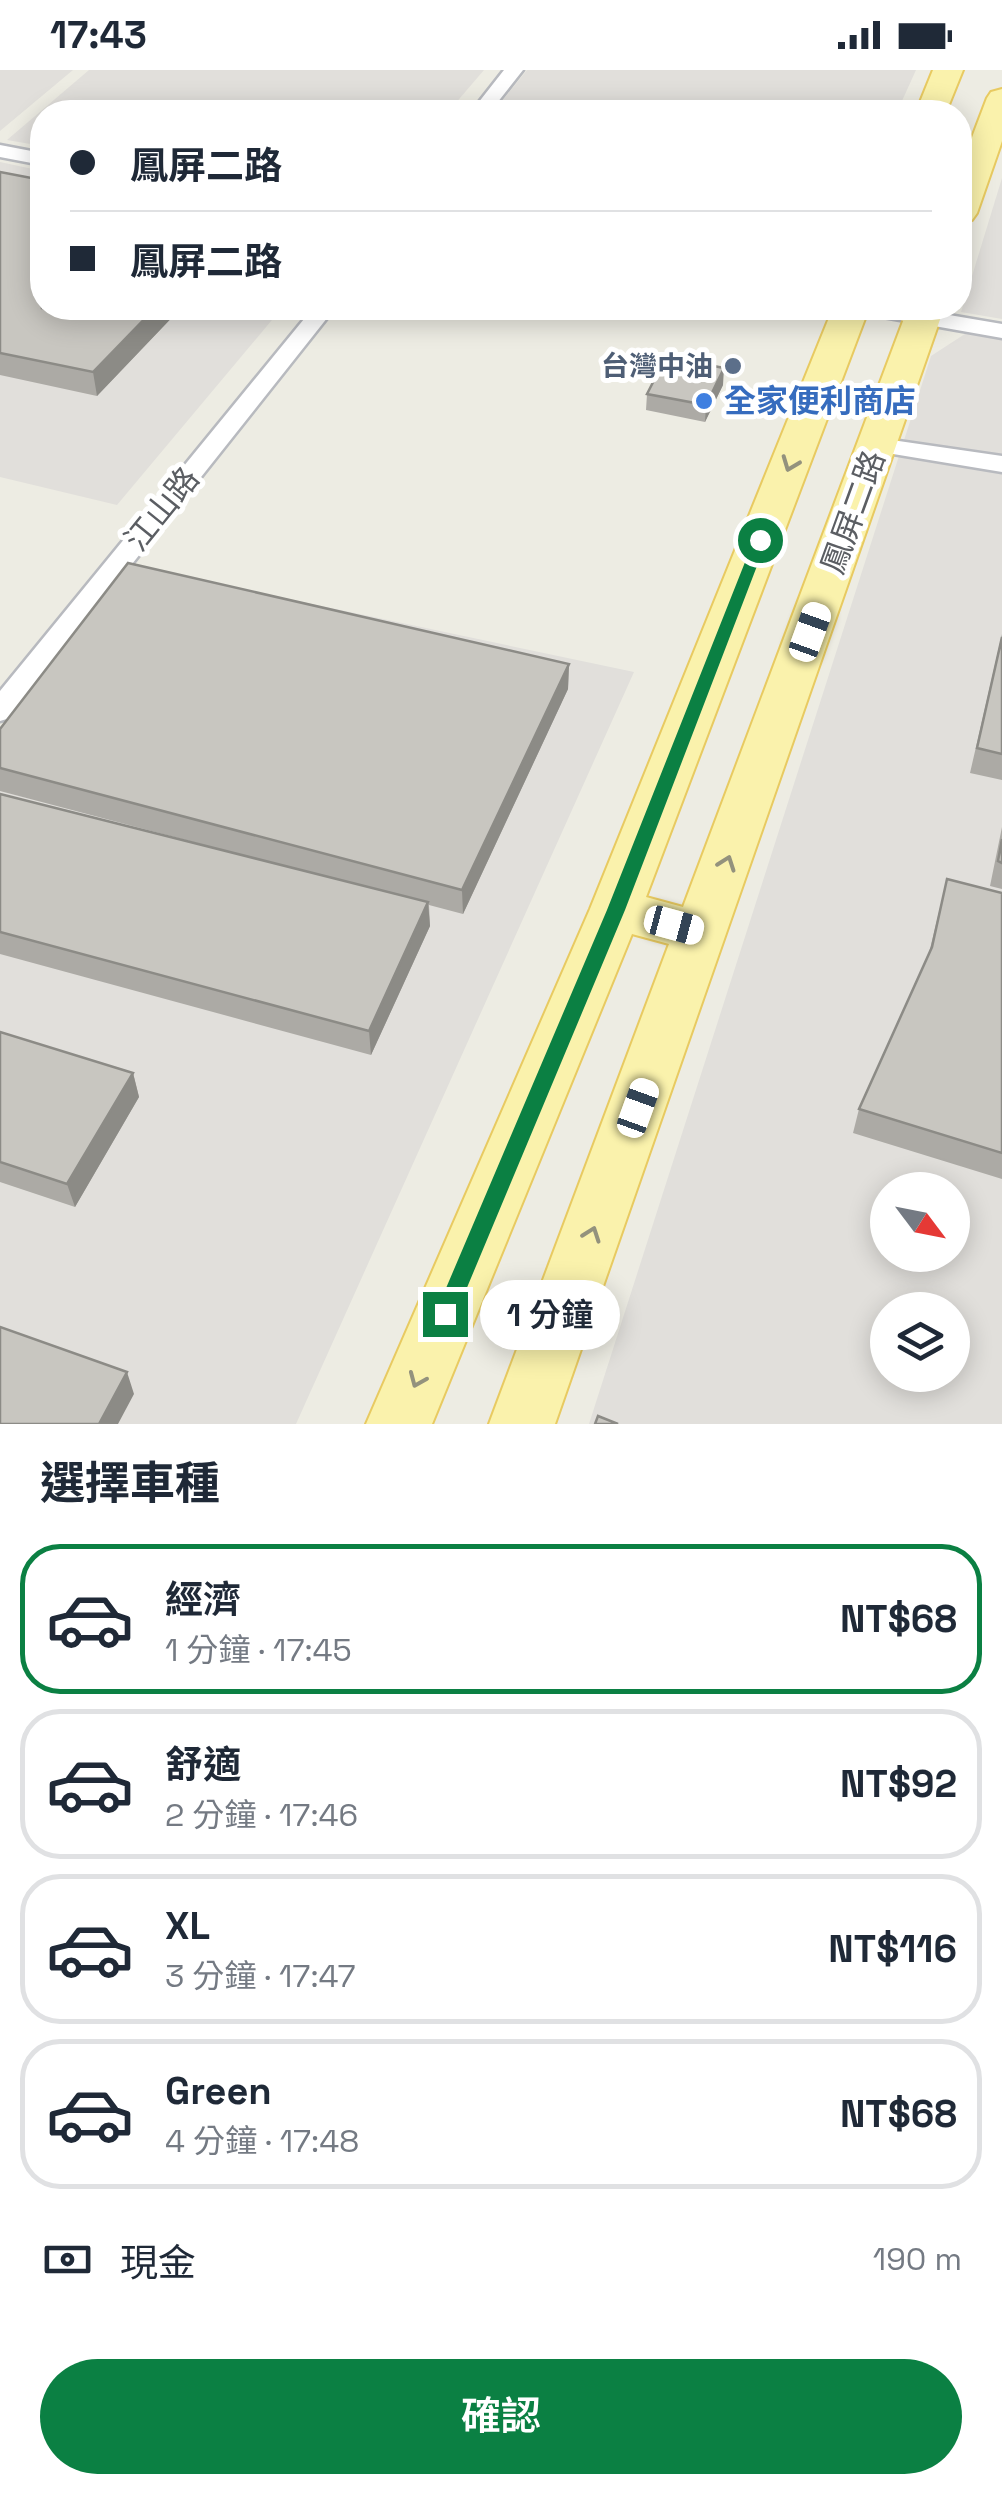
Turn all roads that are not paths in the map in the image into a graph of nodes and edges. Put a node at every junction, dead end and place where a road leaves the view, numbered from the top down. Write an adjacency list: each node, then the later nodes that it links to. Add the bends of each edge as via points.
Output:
1 (514, 70): 4 (street)
2 (948, 70): 5 (main road)
3 (1002, 98): 8 (main road)
4 (490, 100)
5 (936, 100)
6 (0, 151): 7 (street)
7 (30, 156)
8 (972, 180)
9 (314, 320): 16 (street, 江山路)
10 (846, 320): 17 (main road, one-way to 17)
11 (921, 320): 14 (main road, 鳳屏二路)
12 (959, 320): 13 (street)
13 (1002, 330)
14 (878, 444): 15 (street); 18 (main road, 鳳屏二路, one-way to 14)
15 (1002, 464)
16 (0, 710)
17 (616, 910): 18 (main road); 19 (main road, one-way to 19)
18 (702, 933): 20 (main road, 鳳屏二路, one-way to 18)
19 (399, 1424)
20 (522, 1424)

